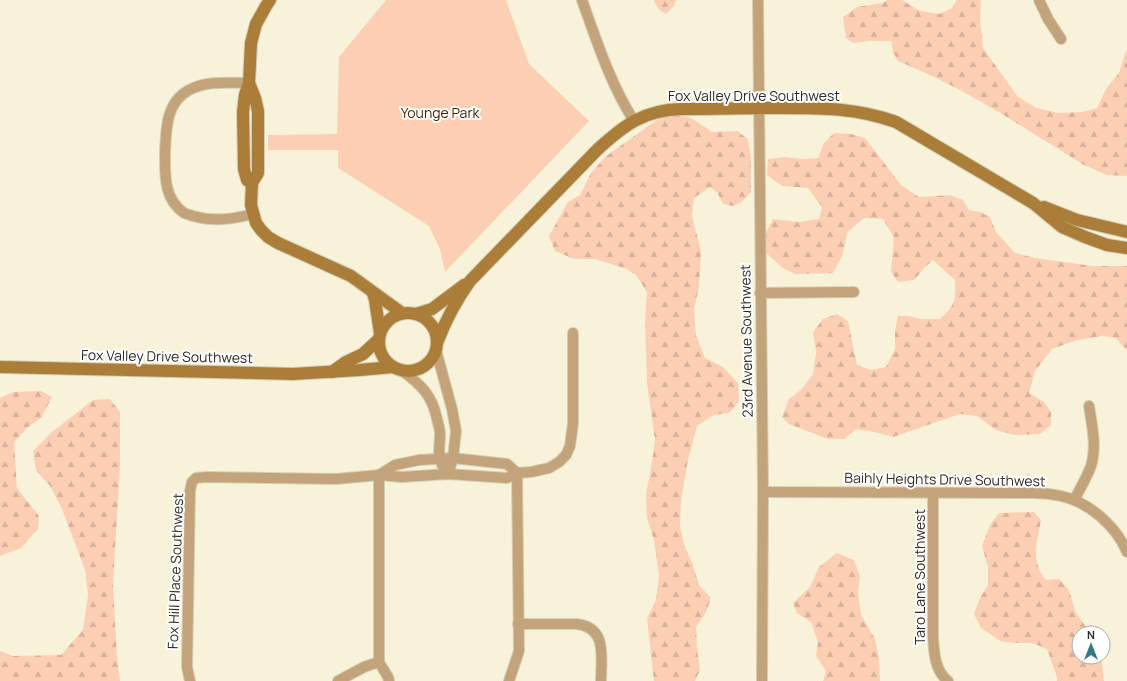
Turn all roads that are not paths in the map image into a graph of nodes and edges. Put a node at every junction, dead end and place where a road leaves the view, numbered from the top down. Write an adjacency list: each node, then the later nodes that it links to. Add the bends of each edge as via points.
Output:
1 (270, 0): 6 (street, via 253,34)
2 (582, 0): 8 (street, via 608,72)
3 (758, 0): 7 (street, 23rd Avenue Southwest)
4 (1039, 0): 5 (street)
5 (1061, 39)
6 (249, 83): 10 (street, via 243,112 244,169 246,180 252,183); 10 (street, via 200,85 180,96 168,117 165,177 170,197 185,213 222,220)
7 (758, 108): 8 (street, Fox Valley Drive Southwest, via 669,110 653,112); 9 (street, Fox Valley Drive Southwest, via 838,109 877,115 896,122); 16 (street, 23rd Avenue Southwest)
8 (634, 121): 13 (street, Fox Valley Drive Southwest, via 597,150)
9 (1034, 203): 11 (street, Fox Valley Drive Southwest, via 1077,220); 12 (street, Fox Valley Drive Southwest, via 1062,227 1107,245)
10 (253, 214): 15 (street, via 258,226 268,237 344,272)
11 (1127, 232)
12 (1127, 248)
13 (470, 281): 18 (street, Fox Valley Drive Southwest, via 432,309); 21 (street, Fox Valley Drive Southwest, via 446,319)
14 (854, 292): 16 (street)
15 (373, 293): 17 (street); 20 (street)
16 (760, 293): 31 (street, 23rd Avenue Southwest)
17 (402, 313): 18 (street); 20 (street, via 392,317)
18 (416, 314): 21 (street, via 432,325 436,333)
19 (573, 334): 28 (street, Fox Hill Place Southwest, via 573,423 570,446 566,455 549,468)
20 (379, 336): 23 (street, via 382,355 386,362); 24 (street, via 363,354)
21 (437, 346): 23 (street, via 433,358 426,365 410,371); 26 (street, via 456,431)
22 (0, 368): 24 (street, Fox Valley Drive Southwest, via 285,374)
23 (397, 369): 24 (street, Fox Valley Drive Southwest); 27 (street, via 418,383 430,396 440,432)
24 (332, 372)
25 (1089, 406): 33 (street, via 1094,433 1092,457)
26 (454, 458): 27 (street, Fox Hill Place Southwest); 28 (street, Fox Hill Place Southwest, via 507,464); 29 (street)
27 (439, 459): 29 (street); 30 (street, Fox Hill Place Southwest, via 395,465)
28 (518, 473): 29 (street, Fox Hill Place Southwest, via 507,478); 35 (street)
29 (448, 474): 30 (street, Fox Hill Place Southwest, via 402,477)
30 (379, 475): 36 (street); 37 (street, Fox Hill Place Southwest, via 336,479 206,477 196,478 192,482 187,667)
31 (762, 492): 32 (street, Baihly Heights Drive Southwest); 42 (street, 23rd Avenue Southwest)
32 (933, 493): 33 (street, Baihly Heights Drive Southwest, via 1034,493); 43 (street, Taro Lane Southwest, via 934,654 937,666)
33 (1074, 500): 34 (street, Baihly Heights Drive Southwest, via 1104,519)
34 (1127, 552)
35 (518, 624): 40 (street, via 519,651); 41 (street, via 576,624 590,628 600,642)
36 (379, 662): 38 (street); 39 (street)
37 (190, 681)
38 (338, 681)
39 (389, 681)
40 (509, 681)
41 (601, 681)
42 (762, 681)
43 (948, 681)

